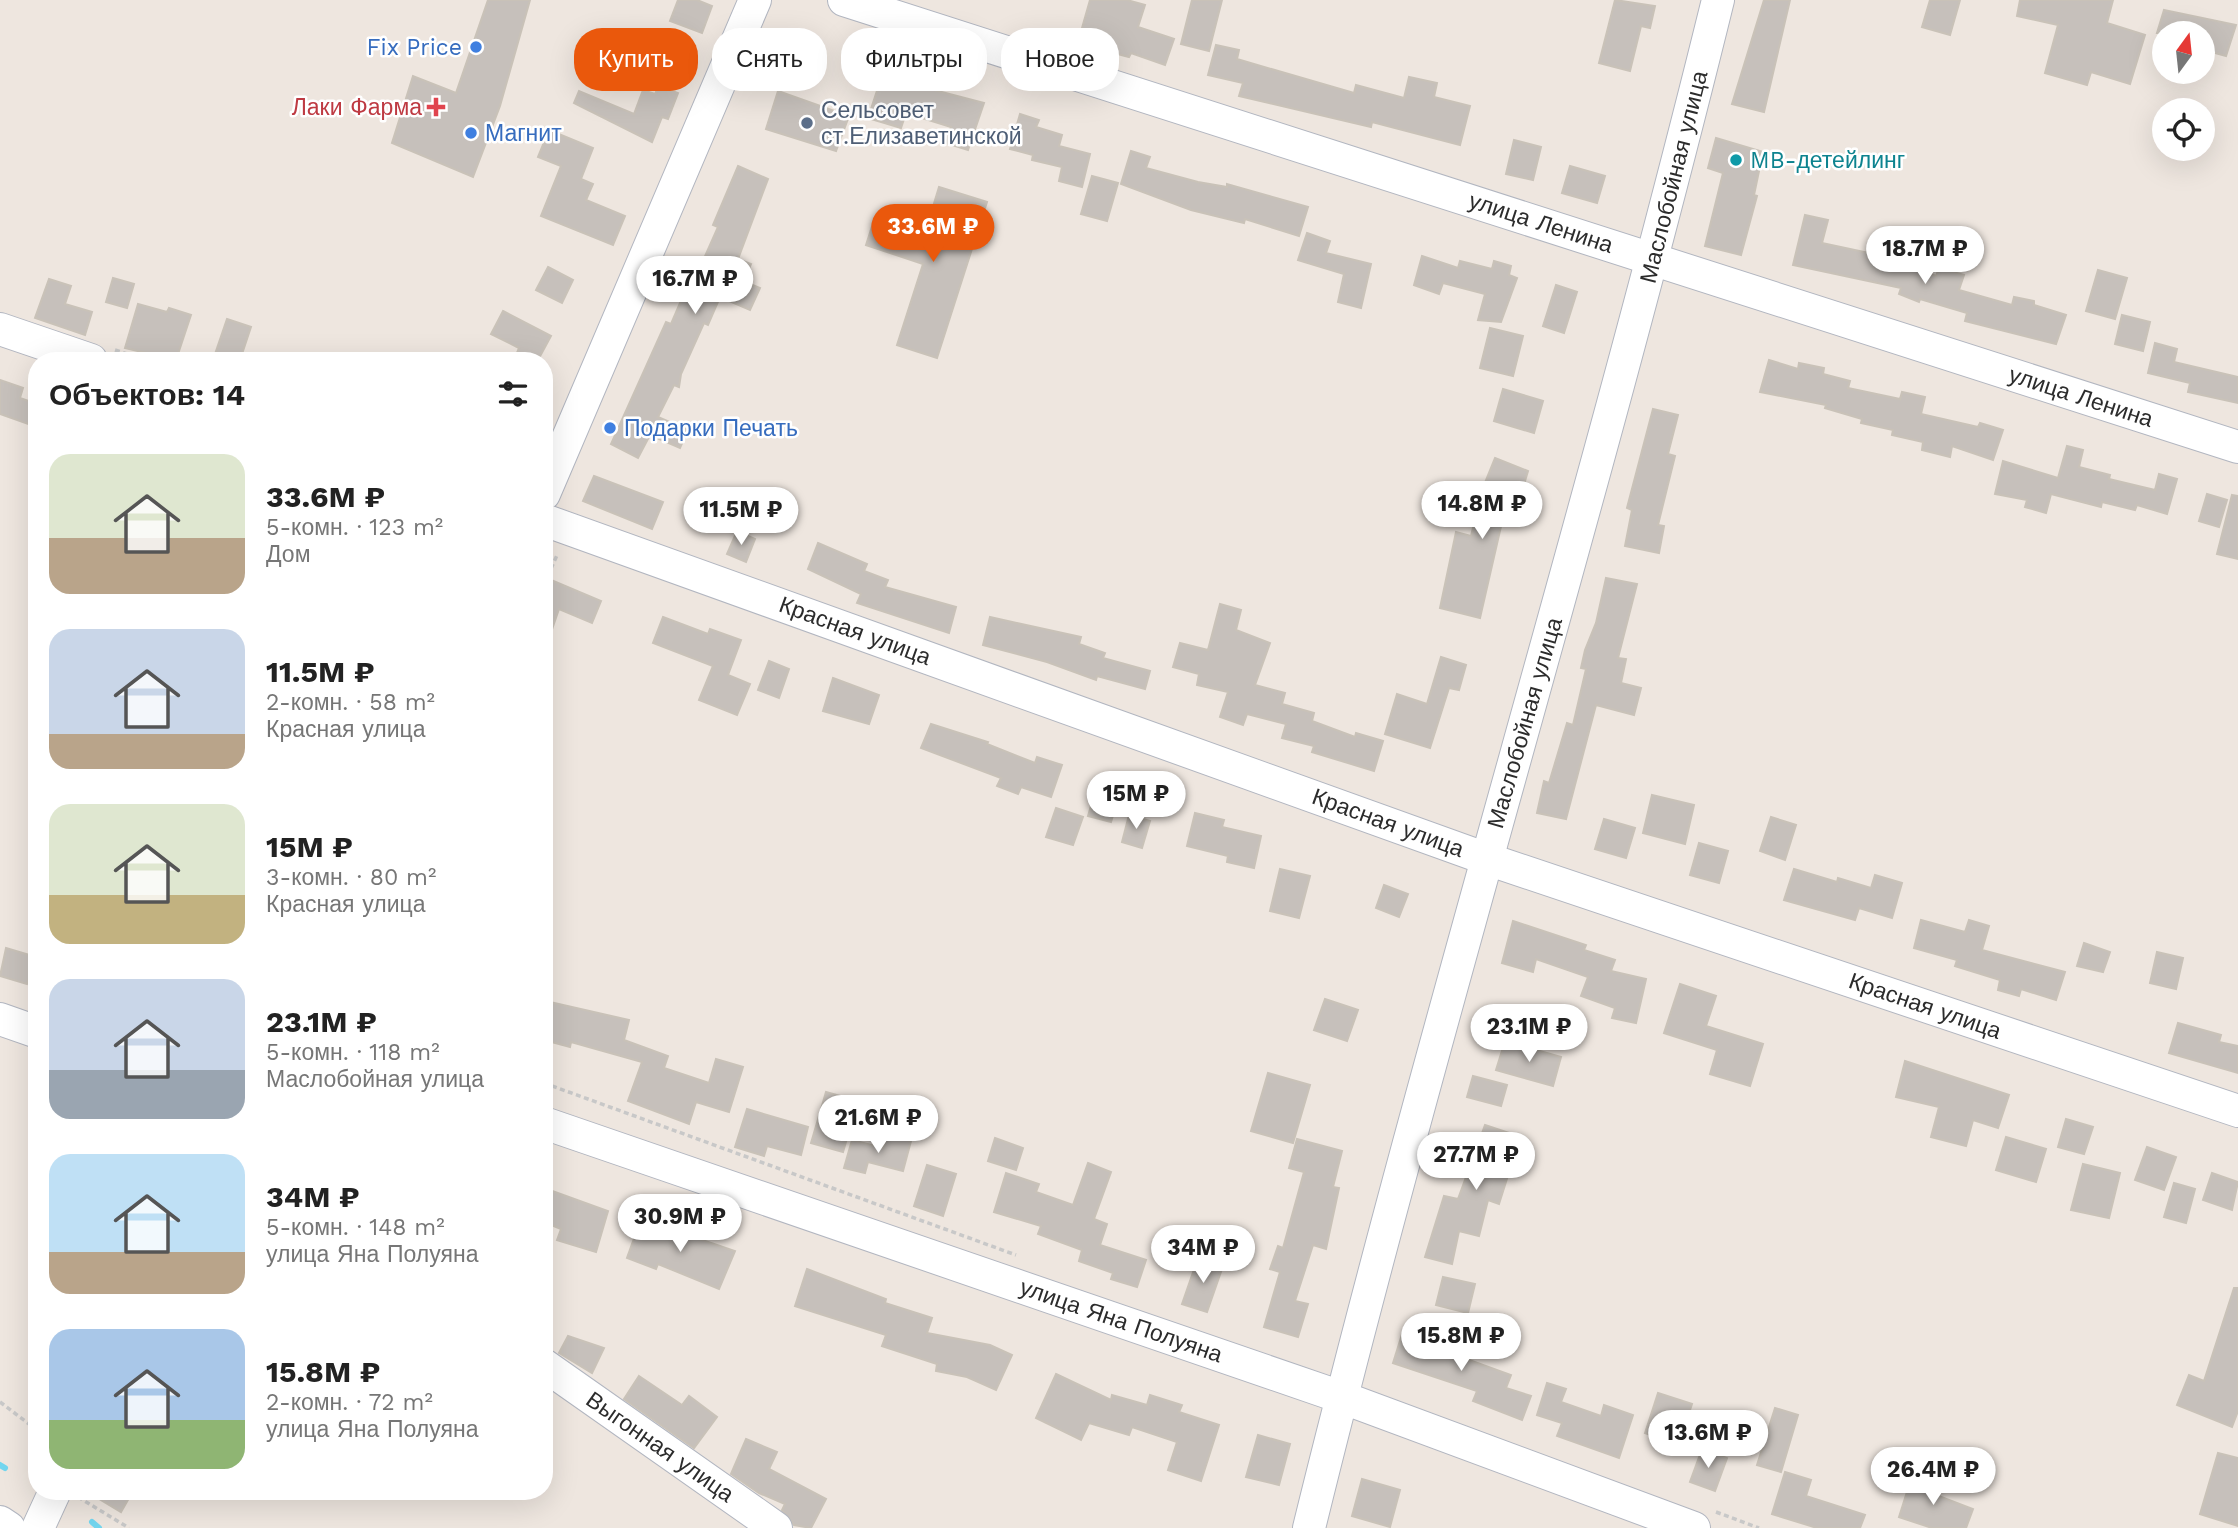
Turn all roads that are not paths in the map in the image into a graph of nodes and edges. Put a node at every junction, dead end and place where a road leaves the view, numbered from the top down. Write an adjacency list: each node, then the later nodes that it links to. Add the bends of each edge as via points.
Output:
1 (755, 0): 8 (street)
2 (844, 0): 4 (street, улица Ленина)
3 (1718, 0): 4 (street, Маслобойная улица)
4 (1654, 260): 7 (street, улица Ленина); 10 (street, Маслобойная улица)
5 (0, 329): 6 (street)
6 (67, 352)
7 (2238, 447)
8 (553, 473)
9 (553, 523): 10 (street, Красная улица)
10 (1487, 859): 13 (street, Красная улица); 16 (street, Маслобойная улица)
11 (0, 1019): 12 (street)
12 (28, 1029)
13 (2238, 1111)
14 (553, 1126): 16 (street, улица Яна Полуяна)
15 (553, 1371): 21 (street, Выгонная улица)
16 (1341, 1397): 22 (street, Маслобойная улица); 23 (street, улица Яна Полуяна)
17 (51, 1500): 20 (street)
18 (0, 1522): 19 (street)
19 (9, 1528)
20 (38, 1528)
21 (776, 1528)
22 (1309, 1528)
23 (1694, 1528)

